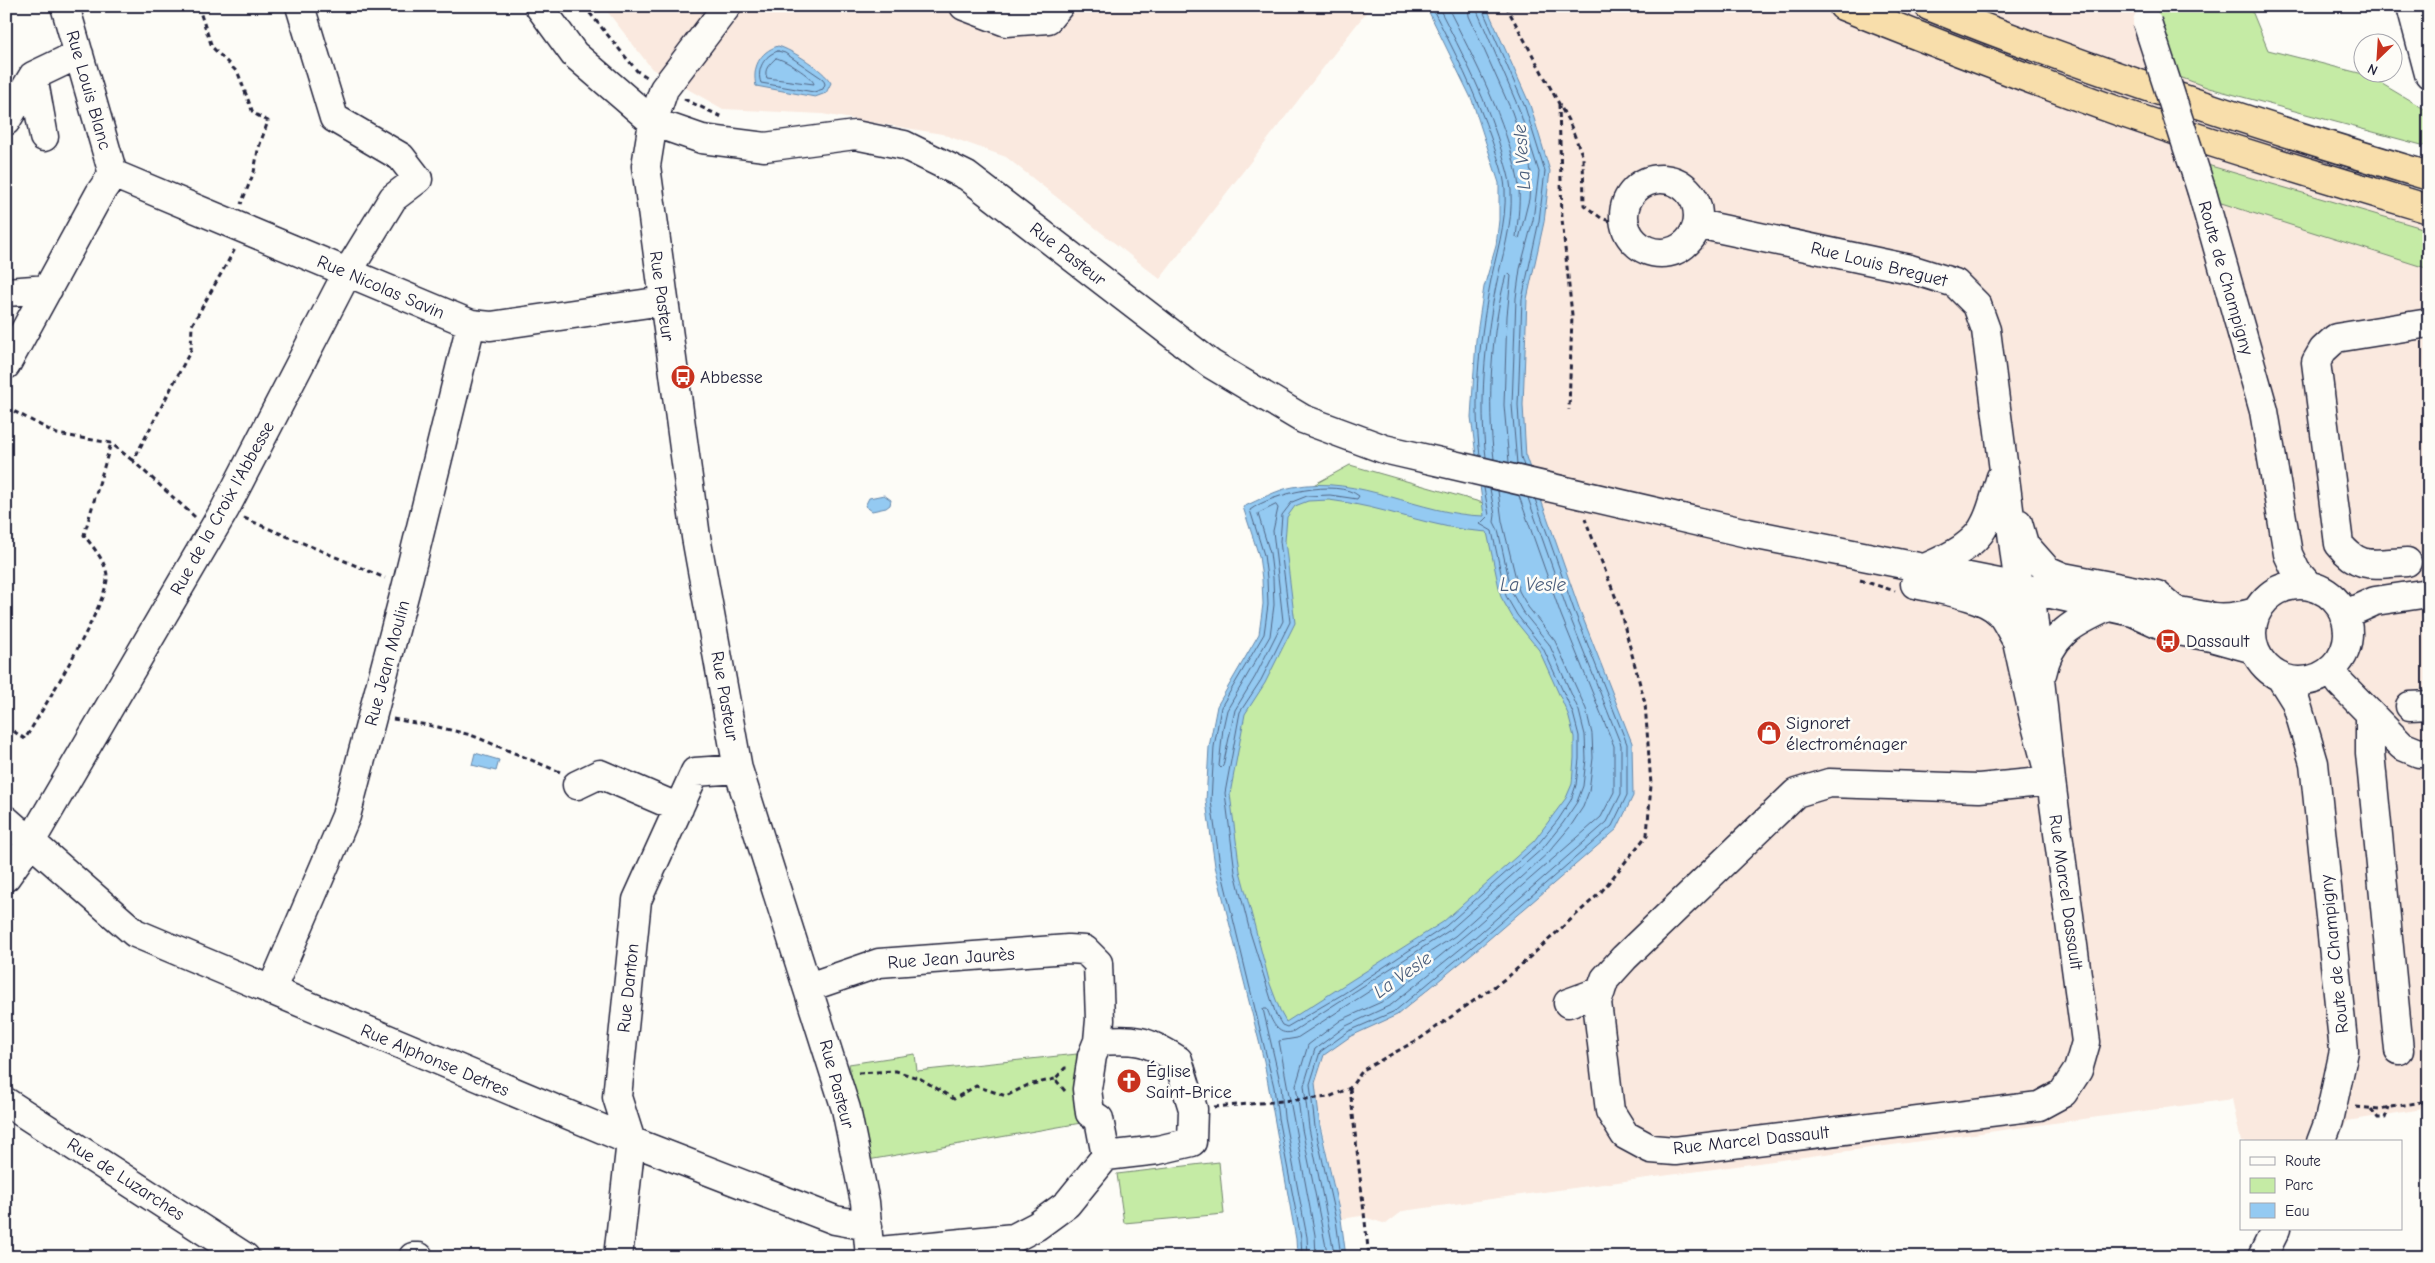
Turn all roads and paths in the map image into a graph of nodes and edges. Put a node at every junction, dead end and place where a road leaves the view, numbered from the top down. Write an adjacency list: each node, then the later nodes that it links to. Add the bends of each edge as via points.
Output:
1 (65, 6): 13 (street, Rue Louis Blanc)
2 (198, 6): 25 (path, via 212,47 238,73 253,112 268,121)
3 (300, 6): 26 (street, Rue de la Croix l'Abbesse, via 334,118 401,157 418,179 393,198)
4 (539, 6): 18 (street, Rue Pasteur, via 574,54)
5 (727, 6): 18 (street, Rue Pasteur, via 664,89)
6 (964, 6): 7 (street, via 1006,22 1048,19)
7 (1059, 6)
8 (1506, 6): 16 (path)
9 (1843, 6): 22 (highway, via 2131,115)
10 (1929, 6): 21 (highway, via 2017,42 2134,83 2258,125)
11 (2411, 6): 14 (street)
12 (2145, 14): 41 (street, Route de Champigny, bridge, via 2202,192 2264,411)
13 (79, 54): 15 (street); 20 (street, Rue Louis Blanc)
14 (2429, 74)
15 (33, 76): 17 (street); 19 (street)
16 (1559, 104): 24 (path, via 1583,157 1584,205 1601,218); 34 (path, via 1562,219 1572,315)
17 (6, 121)
18 (653, 122): 29 (street, Rue Pasteur, via 646,166); 40 (street, Rue Pasteur, via 702,139 765,146 855,136 904,145 966,176 1211,364 1302,419 1384,450)
19 (44, 137)
20 (113, 174): 25 (street, Rue Nicolas Savin); 27 (street)
21 (2429, 176)
22 (2429, 209)
23 (1698, 224): 24 (street, via 1685,245 1662,254 1639,246 1630,238); 24 (street, via 1695,200 1683,186 1666,179 1648,182 1633,192 1626,202); 37 (street, Rue Louis Breguet, via 1910,269 1955,283 1977,305 1986,330)
24 (1625, 226)
25 (238, 228): 26 (street, Rue Nicolas Savin); 36 (path, via 192,326 191,350)
26 (347, 273): 31 (street, Rue Nicolas Savin); 39 (street, Rue de la Croix l'Abbesse)
27 (48, 289): 28 (street); 32 (street)
28 (6, 292)
29 (663, 301): 31 (street, Rue Nicolas Savin, via 491,326); 63 (street, Rue Pasteur, via 696,536)
30 (2429, 323): 42 (street, via 2336,338 2322,350 2316,362 2339,544 2362,564)
31 (471, 324): 46 (street, Rue Jean Moulin)
32 (6, 365)
33 (6, 407): 35 (path, via 57,434)
34 (1568, 410)
35 (111, 443): 36 (path); 60 (path, via 84,535 100,556 108,575 100,602 83,639 25,739)
36 (133, 461): 39 (path)
37 (2002, 471): 43 (street, via 1986,523 1978,534 1954,555); 45 (street, Rue Louis Breguet); 50 (street, via 2013,497 2024,544 2047,570 2158,596)
38 (1583, 516): 78 (path, via 1619,606 1645,703 1651,785 1647,835 1601,892 1509,976 1420,1038 1363,1070)
39 (218, 521): 46 (path); 68 (street, Rue de la Croix l'Abbesse)
40 (1847, 553): 43 (street, Rue Pasteur); 53 (street, via 1878,576 1975,599 1992,607 2001,614)
41 (2288, 554): 44 (street, Route de Champigny, via 2296,571); 47 (street, Route de Champigny)
42 (2407, 562)
43 (1925, 568): 45 (street, Rue Pasteur)
44 (2309, 586): 47 (street); 52 (street, via 2330,596)
45 (2018, 587): 49 (street, Rue Pasteur); 53 (street, Rue Marcel Dassault); 57 (street, Rue Marcel Dassault, via 2032,606)
46 (406, 588): 59 (street, Rue Jean Moulin)
47 (2281, 589): 51 (street, via 2266,598)
48 (2429, 593): 52 (street, via 2375,601)
49 (2120, 609): 50 (street); 54 (street, via 2172,630); 57 (street, via 2064,631 2045,658)
50 (2174, 609): 51 (street, via 2213,617 2239,617)
51 (2256, 612): 54 (street, via 2252,637)
52 (2344, 615): 55 (street, via 2348,639 2339,661)
53 (2017, 640): 65 (street, Rue Marcel Dassault)
54 (2254, 649): 56 (street, via 2270,671)
55 (2326, 673): 56 (street, via 2302,681); 58 (street); 62 (street, Route de Champigny, via 2315,695)
56 (2281, 678): 62 (street, Route de Champigny, via 2296,702)
57 (2041, 680): 65 (street, Rue Marcel Dassault)
58 (2370, 714): 61 (street, via 2402,746 2419,753); 75 (street, via 2370,753)
59 (373, 715): 64 (path, via 471,735); 71 (street, Rue Jean Moulin, via 346,816)
60 (6, 726)
61 (2429, 752)
62 (2314, 763): 81 (street, Route de Champigny, via 2344,1051)
63 (738, 769): 66 (street, Rue Danton, via 694,772); 70 (street, Rue Pasteur)
64 (569, 779): 66 (street, via 600,774)
65 (2052, 781): 72 (street, Rue Marcel Dassault, via 1979,788 1829,783 1796,793 1624,958 1605,979); 72 (street, Rue Marcel Dassault, via 2086,1042 2078,1070 2063,1092 2039,1106 1675,1151 1651,1149 1619,1140 1610,1111 1598,1002)
66 (679, 808): 86 (street, Rue Danton, via 637,900 617,1098)
67 (6, 820): 68 (street, Rue Alphonse Detres)
68 (30, 843): 69 (street, Rue de la Croix l'Abbesse); 71 (street, Rue Alphonse Detres, via 135,933)
69 (6, 878)
70 (809, 987): 74 (street, Rue Jean Jaurès, via 878,963 1085,950 1098,963); 76 (street, Rue Pasteur)
71 (271, 991): 86 (street, Rue Alphonse Detres)
72 (1601, 991): 73 (street)
73 (1568, 1003)
74 (1099, 1030): 84 (street, via 1158,1047 1178,1060); 87 (street, via 1087,1089 1090,1113 1099,1119)
75 (2399, 1050)
76 (835, 1073): 77 (path, via 896,1071 921,1079 954,1098 976,1086 1006,1096); 89 (street, Rue Pasteur, via 846,1109)
77 (1055, 1079)
78 (1350, 1088): 84 (path, via 1328,1097); 94 (path)
79 (2429, 1101): 82 (path)
80 (6, 1102): 90 (street, Rue de Luzarches)
81 (2332, 1105): 83 (path); 85 (street, Route de Champigny)
82 (2389, 1107): 83 (path); 83 (path, via 2385,1118 2378,1118)
83 (2371, 1108)
84 (1193, 1109): 87 (street, via 1192,1142)
85 (2321, 1140)
86 (631, 1141): 89 (street, Rue Alphonse Detres, via 835,1220); 93 (street, Rue Danton)
87 (1106, 1156): 89 (street, Rue Alphonse Detres, via 1067,1204 1014,1238 967,1233)
88 (2276, 1230): 95 (street)
89 (869, 1245)
90 (245, 1257)
91 (413, 1257): 92 (street)
92 (419, 1257)
93 (618, 1257)
94 (1368, 1257)
95 (2262, 1257)

